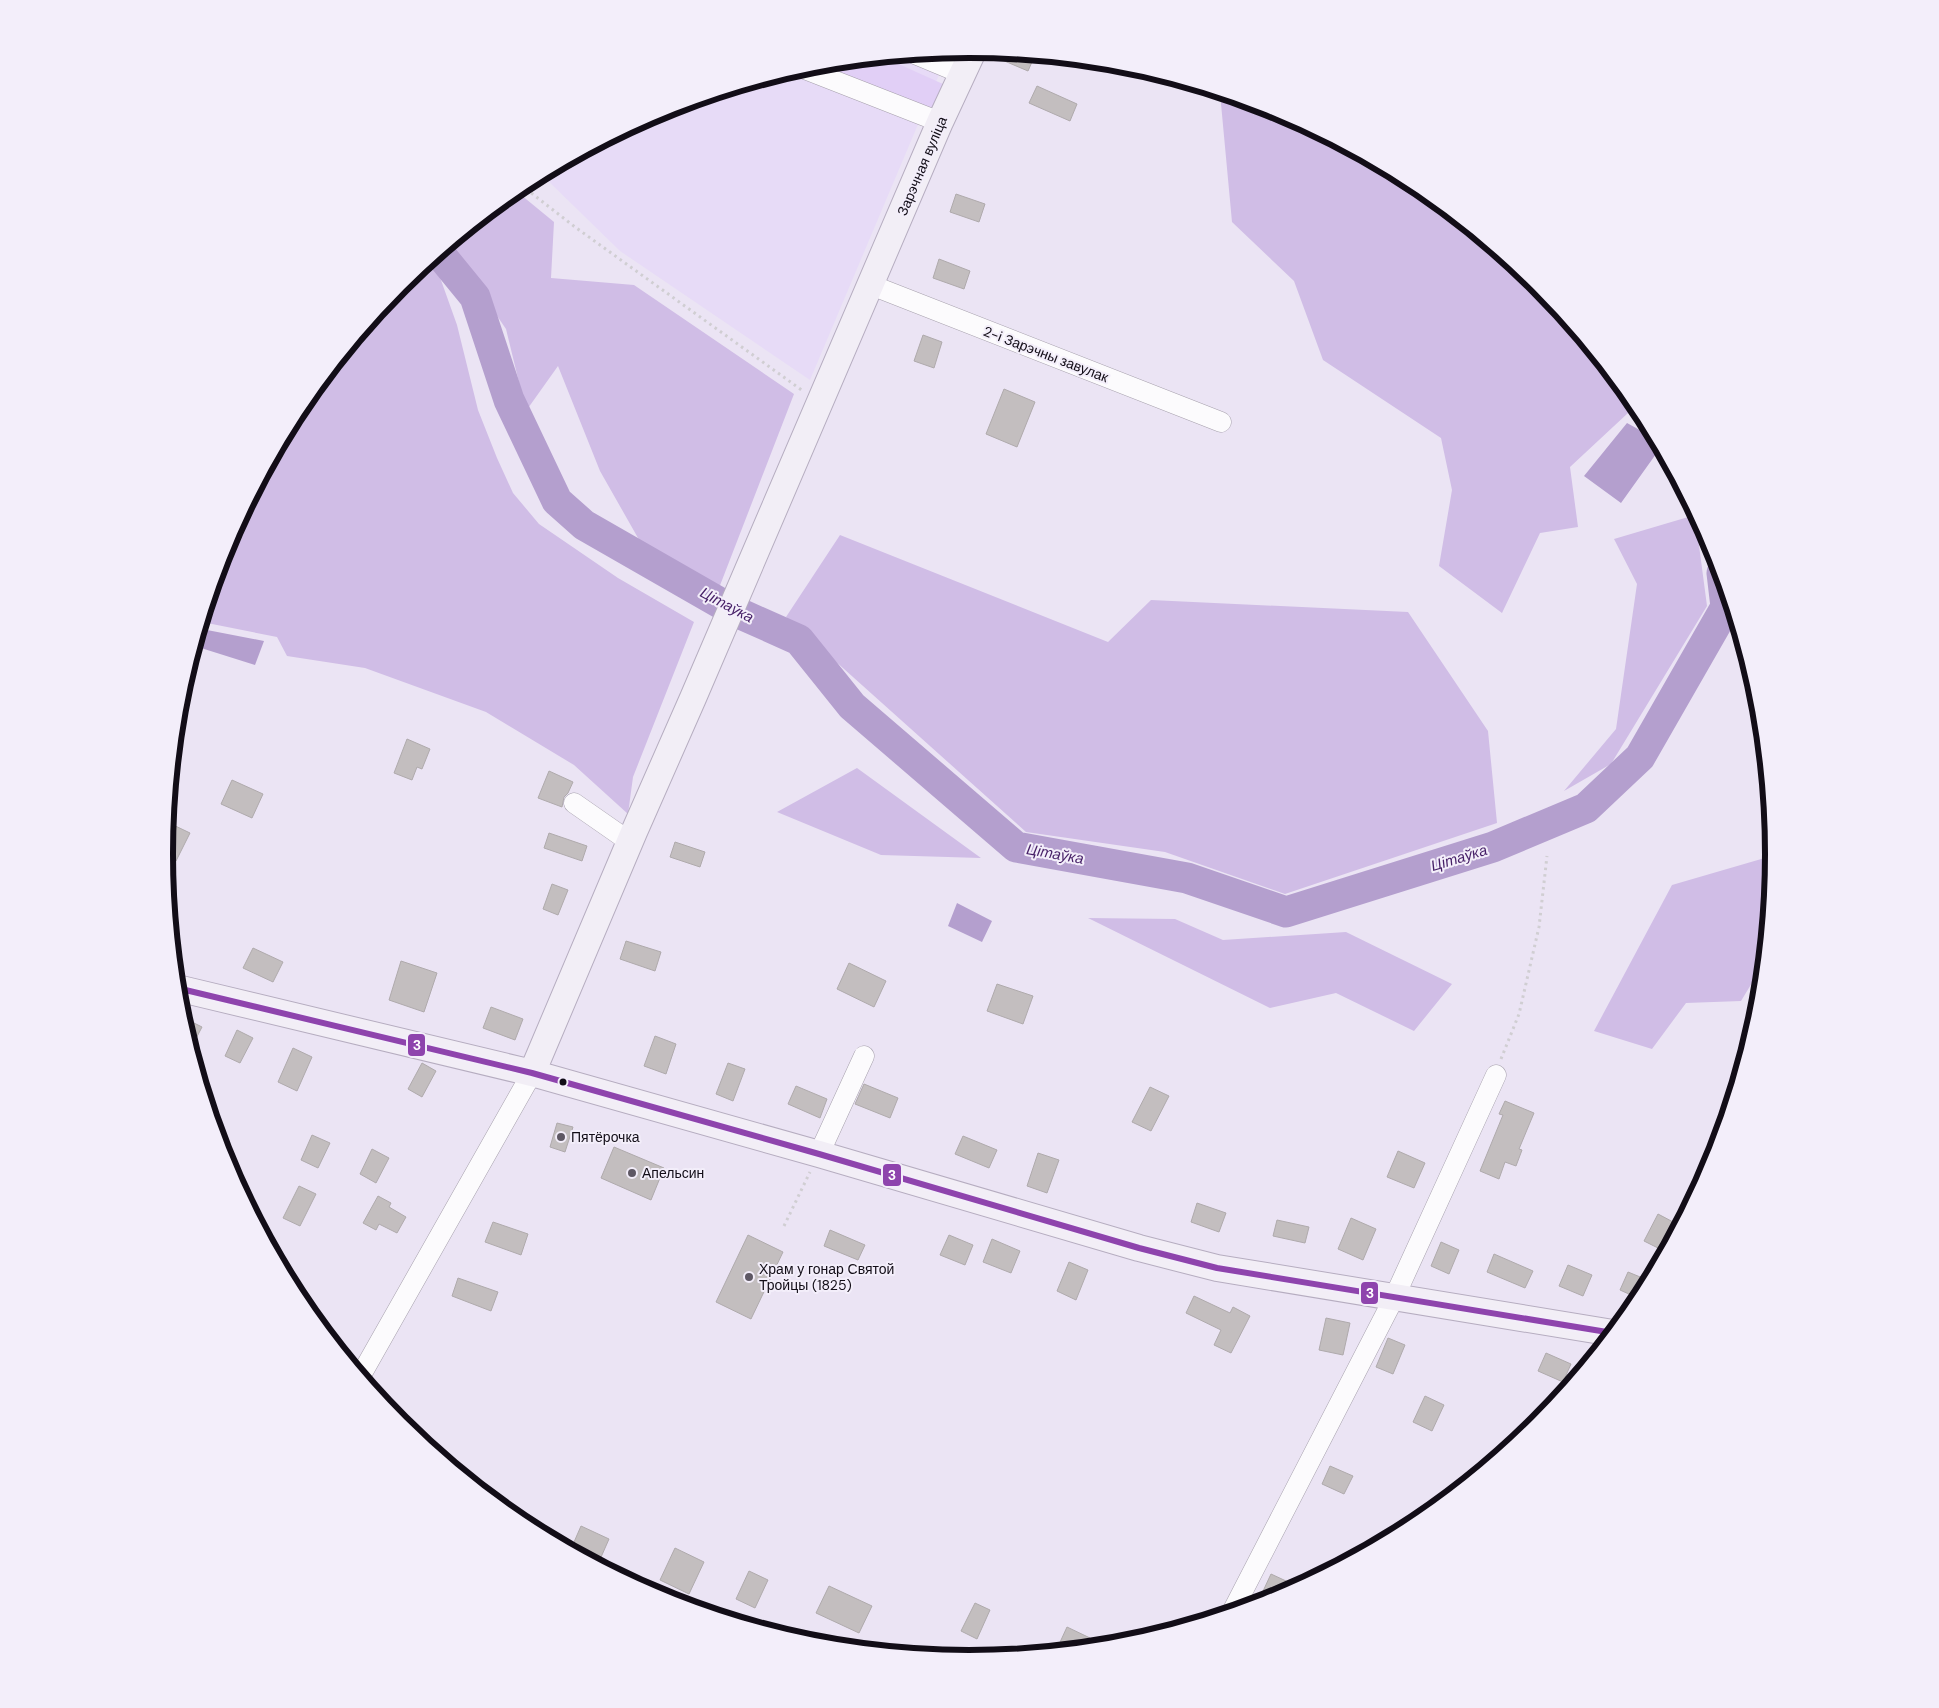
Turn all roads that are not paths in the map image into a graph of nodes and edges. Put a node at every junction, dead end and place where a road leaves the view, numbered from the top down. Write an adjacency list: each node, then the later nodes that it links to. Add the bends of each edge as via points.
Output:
1 (970, 58): 4 (main road, Зарэчная вуліца)
2 (927, 59): 4 (street)
3 (815, 73): 5 (street)
4 (963, 74): 5 (main road, Зарэчная вуліца)
5 (940, 122): 6 (main road, Зарэчная вуліца)
6 (871, 285): 7 (street, 2-і Зарэчны завулак); 9 (main road, Зарэчная вуліца)
7 (1222, 422)
8 (574, 803): 9 (street)
9 (632, 837): 12 (main road, Зарэчная вуліца)
10 (185, 990): 12 (main road)
11 (864, 1056): 14 (street)
12 (532, 1073): 14 (main road); 17 (street)
13 (1496, 1075): 15 (street)
14 (819, 1154): 15 (main road, via 1217,1268)
15 (1394, 1298): 16 (main road); 18 (street)
16 (1606, 1332)
17 (364, 1371)
18 (1236, 1604)

